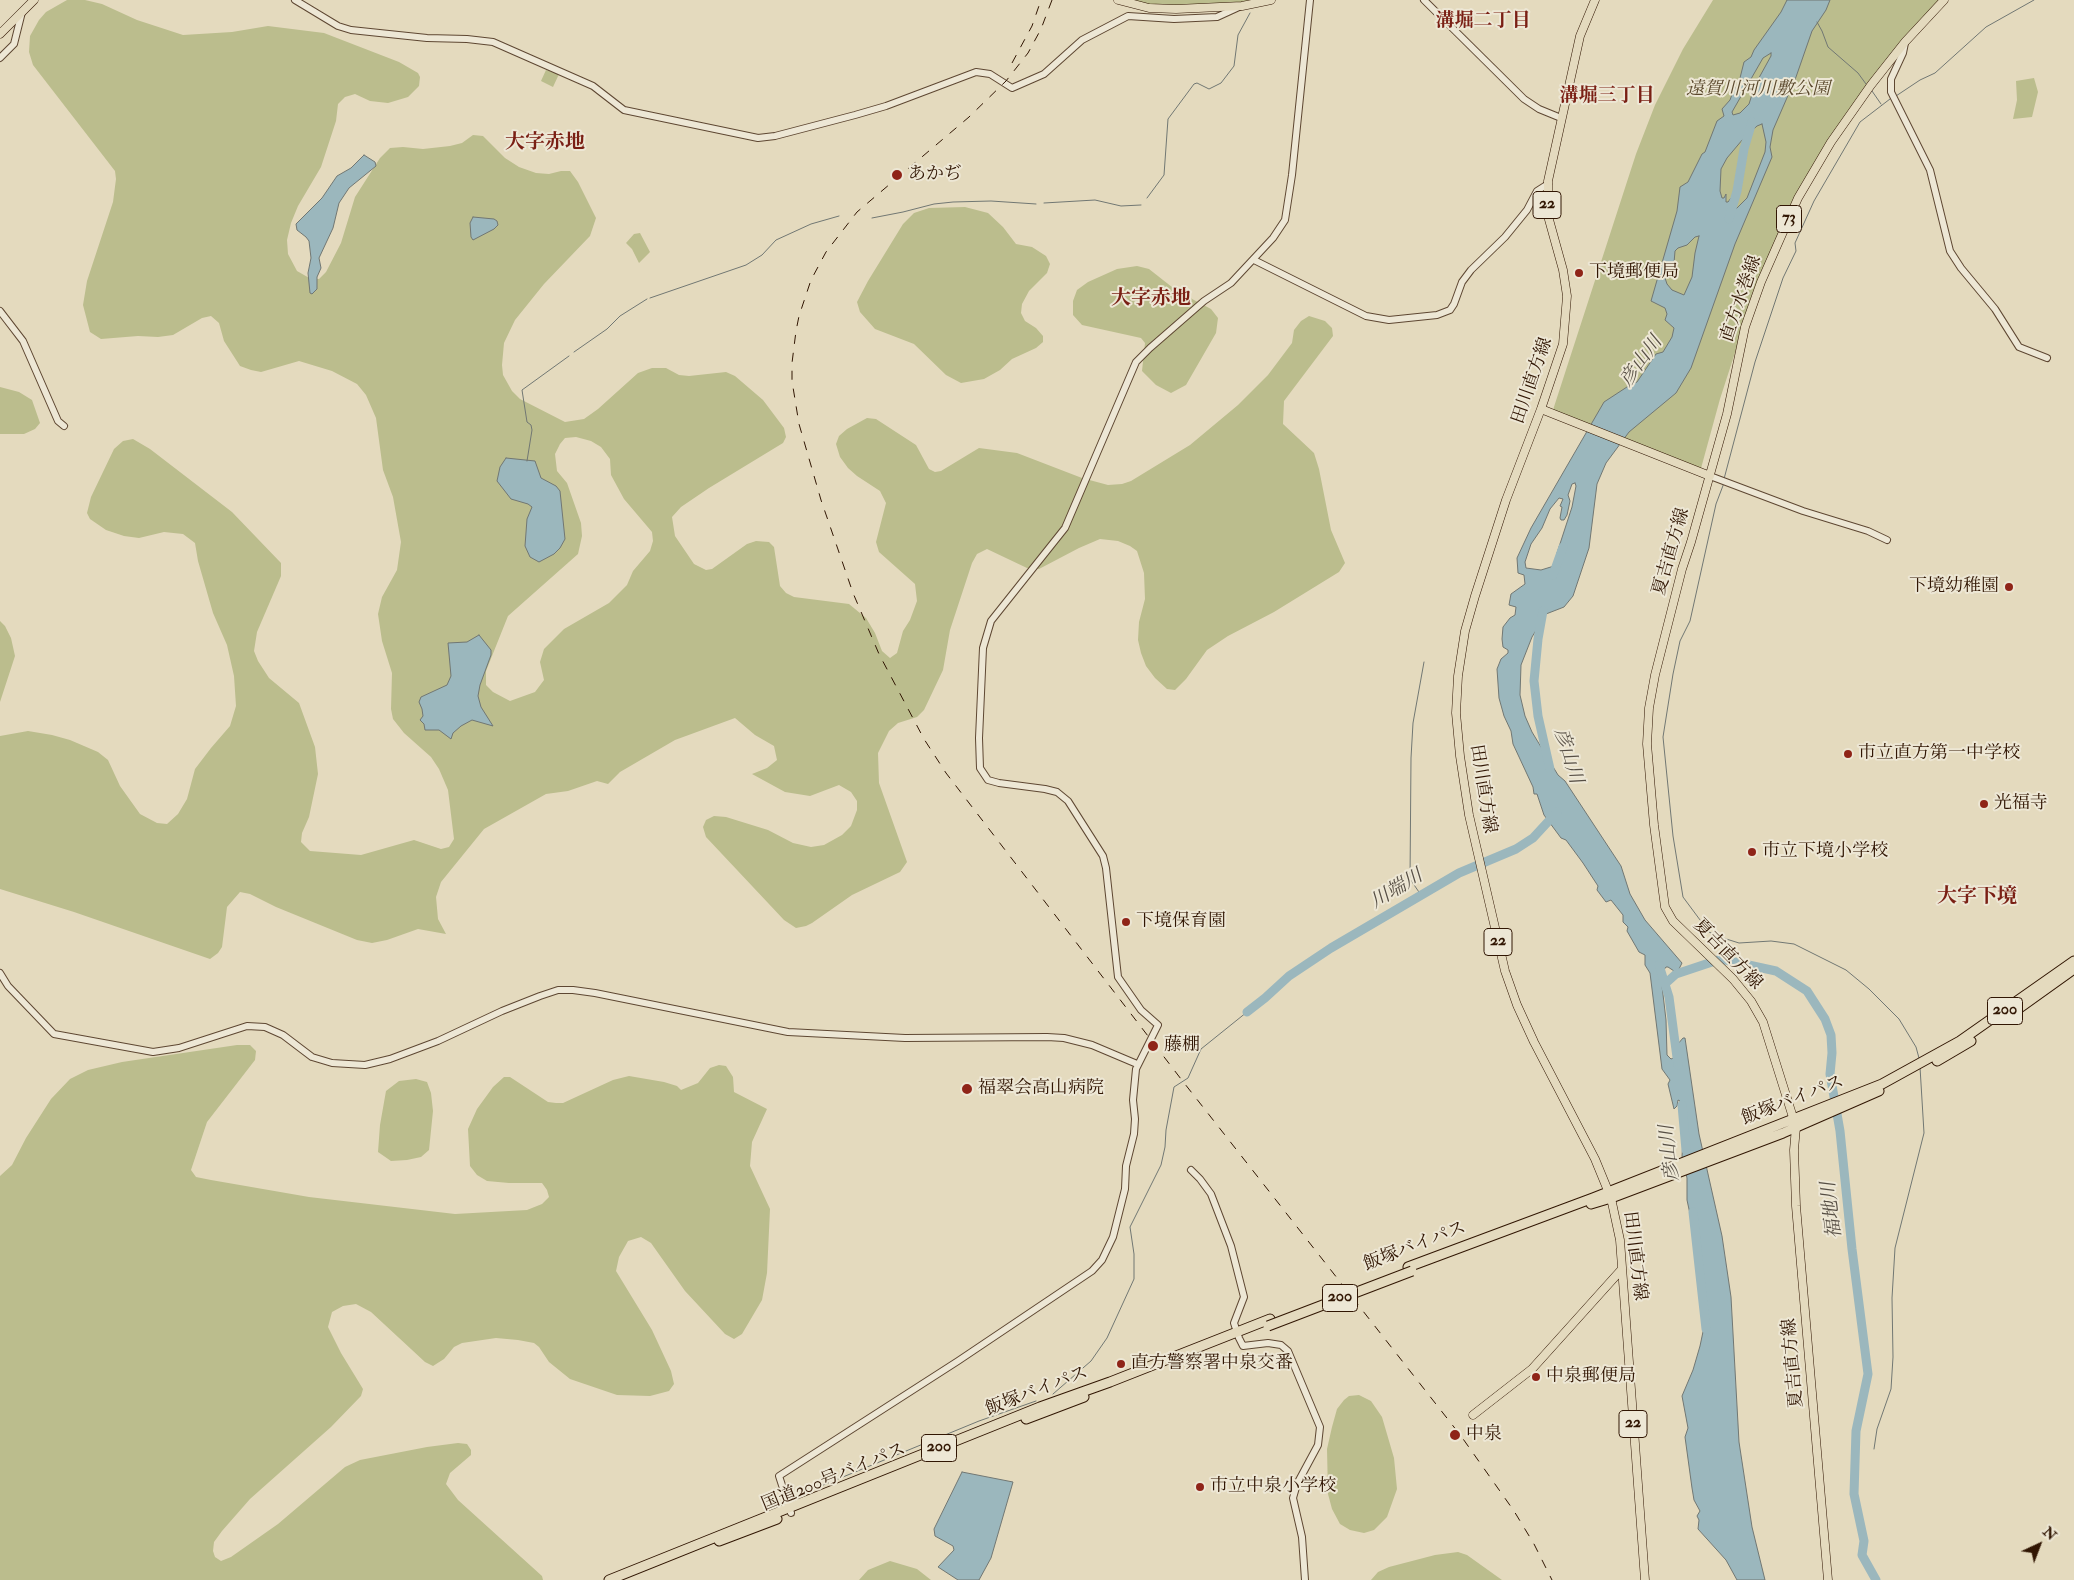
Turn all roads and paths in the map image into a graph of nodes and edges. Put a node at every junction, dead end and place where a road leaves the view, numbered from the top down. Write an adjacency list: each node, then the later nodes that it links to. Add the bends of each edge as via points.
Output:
1 (34, 0): 10 (main road)
2 (295, 0): 9 (street, via 338,26 351,30 493,42 593,86 624,110 758,138 886,106 976,72 990,74 1012,88 1044,74 1082,40 1128,16 1217,17)
3 (1118, 0): 9 (main road, via 1160,9)
4 (1271, 0): 9 (main road)
5 (1310, 0): 16 (street, via 1288,212 1280,229)
6 (1424, 0): 14 (street, via 1524,99 1539,110)
7 (1595, 0): 14 (main road, 田川直方線 / 22, via 1580,36)
8 (1944, 0): 12 (main road, 直方水巻線 / 73)
9 (1242, 6)
10 (22, 12): 11 (main road); 13 (street, via 14,44)
11 (0, 34)
12 (1906, 42): 18 (street, via 1891,79 1891,92 1930,170 1950,251 2019,346); 21 (main road, 直方水巻線 / 73, via 1831,142 1798,198 1745,327 1727,414)
13 (0, 58)
14 (1560, 118): 15 (main road, 田川直方線 / 22)
15 (1548, 184): 16 (street, via 1537,191 1528,210 1471,270 1450,310 1437,315 1388,320 1366,316); 19 (main road, 田川直方線 / 22, via 1548,216 1563,270 1567,311 1563,344)
16 (1254, 260): 27 (street, via 1227,287 1204,301 1136,362 1065,528 990,622 983,648 980,768 988,780 1045,789 1063,796 1103,856 1118,978 1158,1025)
17 (0, 311): 20 (street, via 22,341 58,421)
18 (2046, 358)
19 (1544, 410): 21 (main road); 30 (main road, 田川直方線 / 22, via 1506,500 1465,631 1456,713 1459,748 1469,815 1517,1005)
20 (64, 426)
21 (1706, 474): 22 (street); 28 (main road, 夏吉直方線, via 1654,675 1649,708 1647,744 1665,906 1673,921 1751,1001 1763,1022)
22 (1887, 540)
23 (2074, 961): 26 (highway, 200)
24 (2074, 970): 26 (highway, 200, via 1954,1052)
25 (0, 973): 27 (street, via 8,986 54,1034 153,1052 179,1048 248,1026 265,1027 284,1035 312,1056 332,1063 365,1065 438,1041 540,996 566,990 788,1032 905,1038 1064,1038 1092,1044)
26 (1934, 1059): 28 (highway, 200)
27 (1137, 1064): 34 (street, via 1133,1081 1134,1134 1126,1166 1125,1189 1113,1237 1102,1260 1061,1293 779,1476)
28 (1796, 1123): 30 (highway, 200); 39 (main road, 夏吉直方線, via 1796,1206)
29 (1191, 1170): 32 (street, via 1211,1194 1241,1279 1244,1297 1234,1322)
30 (1613, 1193): 31 (main road, 田川直方線 / 22); 32 (highway, 国道200号バイパス / 200, bridge)
31 (1622, 1269): 33 (main road, via 1532,1369); 38 (main road, 田川直方線 / 22)
32 (1238, 1336): 34 (highway, 国道200号バイパス / 200); 37 (street, via 1243,1346 1268,1343 1281,1345 1288,1351 1320,1427 1318,1445 1293,1498 1302,1537)
33 (1472, 1415)
34 (790, 1511): 35 (highway, 200); 36 (highway, 国道200号バイパス / 200)
35 (609, 1580)
36 (624, 1580)
37 (1305, 1580)
38 (1645, 1580)
39 (1828, 1580)

